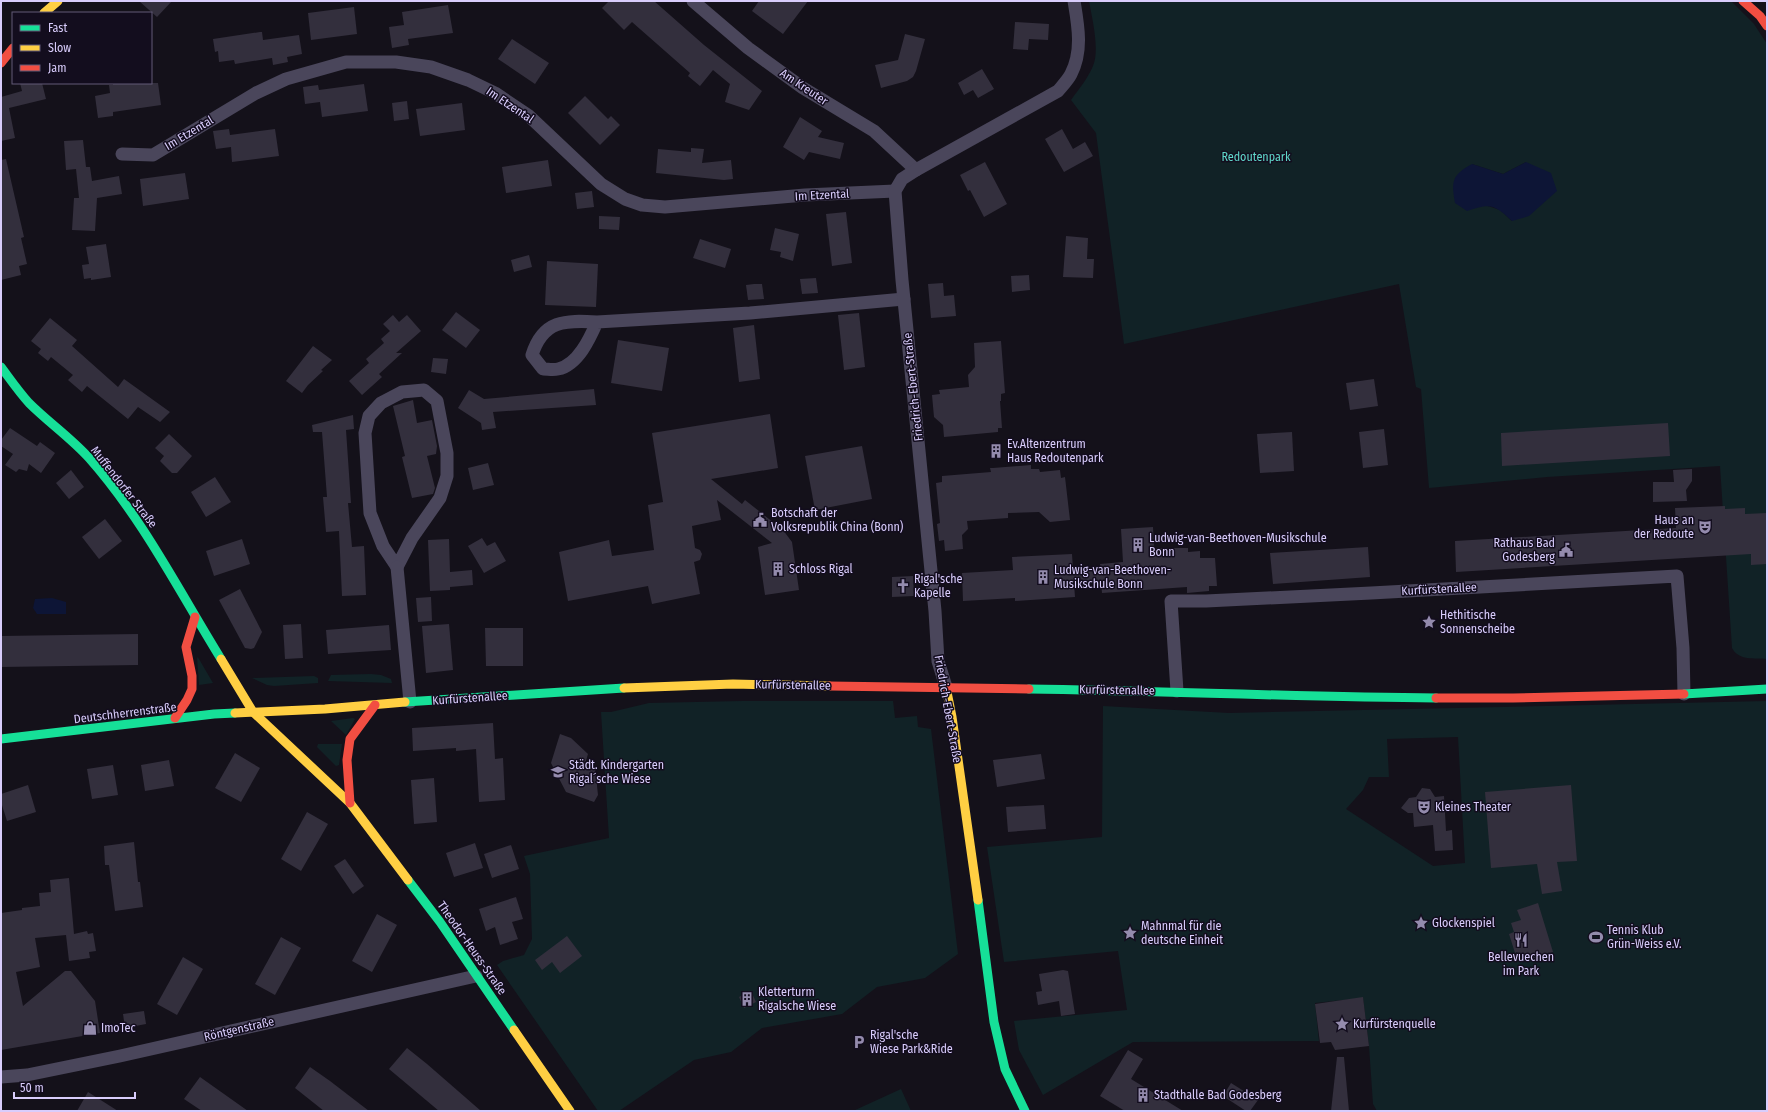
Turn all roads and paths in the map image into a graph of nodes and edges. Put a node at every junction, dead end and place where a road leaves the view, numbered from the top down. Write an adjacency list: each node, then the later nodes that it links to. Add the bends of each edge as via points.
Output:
1 (58, 1): 5 (street)
2 (693, 1): 10 (street, Am Kreuter, via 748,48 803,88 874,131)
3 (1074, 1): 10 (street, via 1079,35 1078,56 1071,75 1058,91)
4 (1743, 1): 6 (street)
5 (45, 12)
6 (1767, 26)
7 (12, 49): 8 (street)
8 (1, 62)
9 (122, 154): 11 (street, Im Etzental, via 153,155 256,93 286,79 346,62 396,62 431,67 495,93 529,116 601,184 625,199 642,205 665,207 805,195)
10 (916, 170): 11 (street, via 902,179)
11 (895, 191): 12 (street, Friedrich-Ebert-Straße)
12 (904, 300): 13 (street); 17 (street, Friedrich-Ebert-Straße, via 938,661)
13 (597, 322): 13 (street, via 572,320 554,324 536,342 532,355 543,369 560,369 576,359)
14 (1, 367): 16 (street, Muffendorfer Straße, via 28,402 89,458 135,517 166,564)
15 (397, 567): 15 (street, via 412,538 440,498 447,476 447,453 437,401 424,390 402,392 381,403 369,416 364,433 370,513 383,546); 21 (street)
16 (195, 617): 23 (street, Muffendorfer Straße); 24 (street, via 186,647 192,689)
17 (946, 688): 19 (street, Kurfürstenallee); 21 (street, Kurfürstenallee, via 733,684 605,689); 30 (street, Friedrich-Ebert-Straße, via 972,851 994,1022 1005,1069)
18 (1767, 689): 20 (street, Kurfürstenallee)
19 (1177, 691): 20 (street, Kurfürstenallee, via 1351,697 1514,698); 20 (street, Kurfürstenallee, via 1171,601 1214,601 1677,576)
20 (1684, 694)
21 (410, 702): 22 (street, Kurfürstenallee)
22 (375, 705): 23 (street, Kurfürstenallee); 26 (street, via 350,739 347,760)
23 (253, 712): 24 (street, Deutschherrenstraße); 26 (street, Theodor-Heuss-Straße)
24 (175, 718): 25 (street, Deutschherrenstraße)
25 (1, 739)
26 (350, 803): 27 (street, Theodor-Heuss-Straße, via 440,922)
27 (476, 976): 28 (street, Röntgenstraße, via 120,1056); 29 (street, Theodor-Heuss-Straße)
28 (1, 1078)
29 (570, 1111)
30 (1024, 1111)

